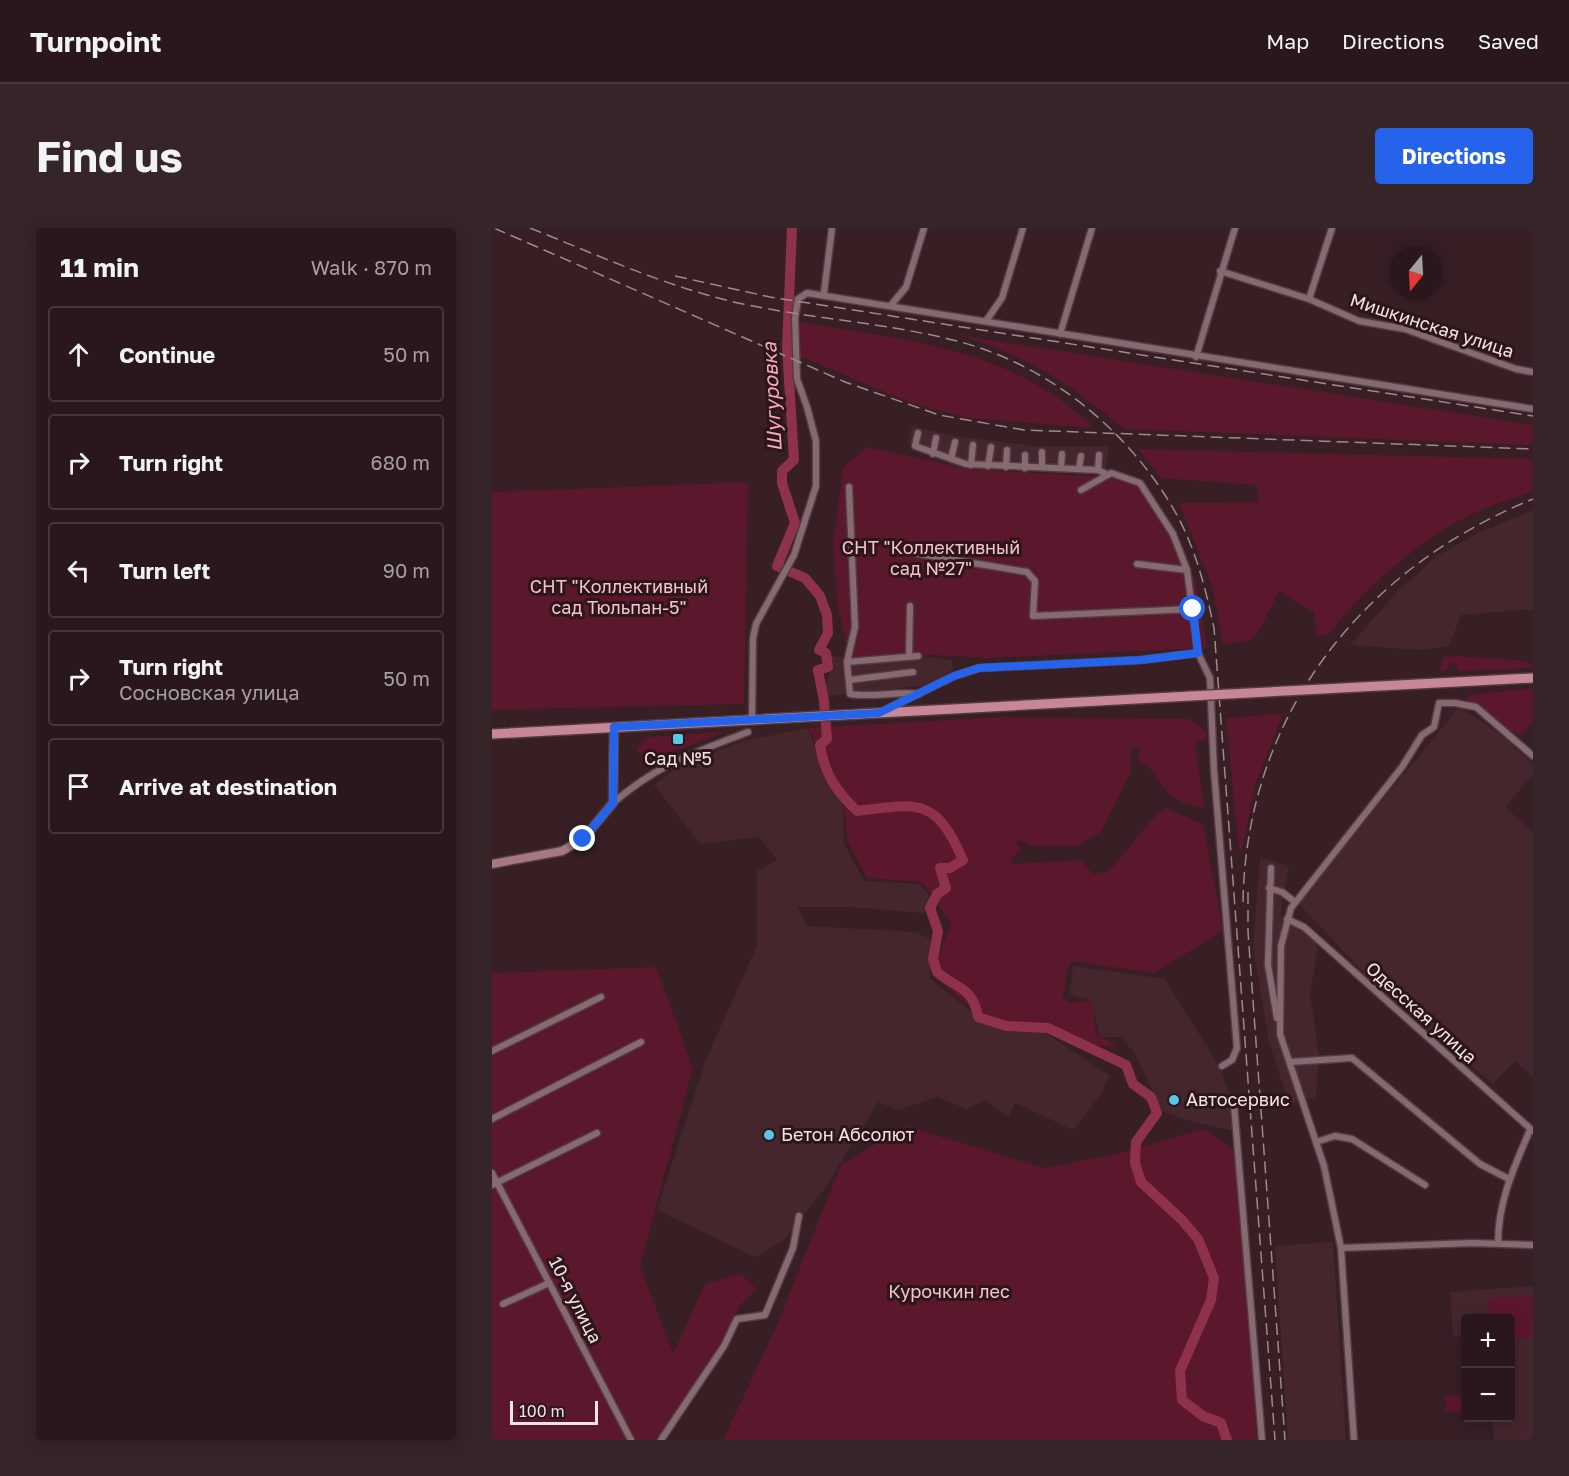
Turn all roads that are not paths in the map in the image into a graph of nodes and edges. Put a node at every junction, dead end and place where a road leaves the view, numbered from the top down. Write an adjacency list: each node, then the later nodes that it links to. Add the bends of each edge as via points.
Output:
1 (832, 228): 8 (street)
2 (924, 228): 10 (street, via 906,287)
3 (1023, 228): 11 (street, via 1002,298)
4 (1092, 228): 12 (street)
5 (1235, 228): 7 (street)
6 (1332, 228): 9 (street)
7 (1220, 271): 9 (street, Мишкинская улица); 13 (street)
8 (824, 293): 10 (street); 54 (street, via 807,293 798,298 797,379 816,441 816,486 794,555 756,624)
9 (1309, 299): 14 (street, Мишкинская улица, via 1359,321 1405,329)
10 (891, 305): 11 (street)
11 (986, 321): 12 (street)
12 (1060, 334): 13 (street)
13 (1196, 357): 15 (street)
14 (1533, 372)
15 (1533, 409)
16 (918, 433): 23 (street, via 915,446)
17 (936, 438): 23 (street)
18 (955, 442): 28 (street)
19 (973, 445): 29 (street)
20 (991, 447): 30 (street)
21 (1007, 450): 32 (street)
22 (1042, 452): 31 (street)
23 (933, 454): 28 (street)
24 (1062, 454): 34 (street)
25 (1025, 455): 33 (street)
26 (1099, 455): 36 (street)
27 (1081, 456): 35 (street)
28 (951, 459): 29 (street)
29 (970, 465): 30 (street)
30 (988, 466): 32 (street)
31 (1042, 466): 33 (street); 34 (street)
32 (1006, 468): 33 (street)
33 (1025, 468)
34 (1061, 468): 35 (street)
35 (1079, 469): 36 (street)
36 (1098, 470): 37 (street)
37 (1108, 475): 39 (street); 42 (street, via 1140,483 1173,534)
38 (849, 487): 48 (street, via 855,627)
39 (1081, 490)
40 (913, 553): 44 (street, via 1027,572 1035,581 1033,616)
41 (1137, 564): 42 (street)
42 (1187, 570): 44 (street)
43 (910, 606): 47 (street)
44 (1193, 609): 45 (street)
45 (1198, 653): 52 (street, via 1141,660 979,668); 70 (street, via 1210,678 1237,1048 1233,1060)
46 (918, 656): 47 (street)
47 (909, 657): 48 (street)
48 (847, 662): 51 (street)
49 (913, 672): 51 (street)
50 (1533, 678): 53 (main road, bridge)
51 (849, 680): 52 (street, via 850,694)
52 (919, 694): 53 (street)
53 (879, 713): 54 (main road)
54 (752, 720): 55 (main road)
55 (614, 727): 57 (main road); 59 (street)
56 (748, 732): 59 (street, via 669,762 639,780)
57 (492, 734)
58 (1533, 756): 63 (street, via 1476,707 1439,704 1434,727 1422,735 1402,767)
59 (613, 803): 60 (street, via 583,839 562,851)
60 (492, 864)
61 (1271, 868): 62 (street)
62 (1269, 888): 63 (street); 66 (street, via 1268,965)
63 (1295, 902): 64 (street)
64 (1287, 920): 66 (street, via 1279,973); 73 (street, Одесская улица, via 1304,927)
65 (601, 997): 68 (street)
66 (1280, 1034): 69 (street)
67 (641, 1042): 72 (street)
68 (492, 1051)
69 (1290, 1062): 75 (street); 77 (street, via 1352,1058 1480,1164)
70 (1222, 1066)
71 (1234, 1105): 88 (street)
72 (492, 1119)
73 (1532, 1131): 77 (street)
74 (597, 1133): 78 (street)
75 (1316, 1142): 79 (street, via 1335,1136 1352,1139); 83 (street)
76 (492, 1173): 78 (street, 10-я улица)
77 (1509, 1179): 81 (street, via 1498,1224)
78 (494, 1184): 84 (street, 10-я улица)
79 (1425, 1185)
80 (799, 1216): 87 (street, via 793,1248 765,1315 737,1319)
81 (1498, 1243): 82 (street); 83 (street)
82 (1533, 1245)
83 (1341, 1248): 89 (street)
84 (549, 1283): 85 (street); 86 (street, 10-я улица)
85 (504, 1304)
86 (631, 1440)
87 (661, 1440)
88 (1262, 1440)
89 (1354, 1440)

